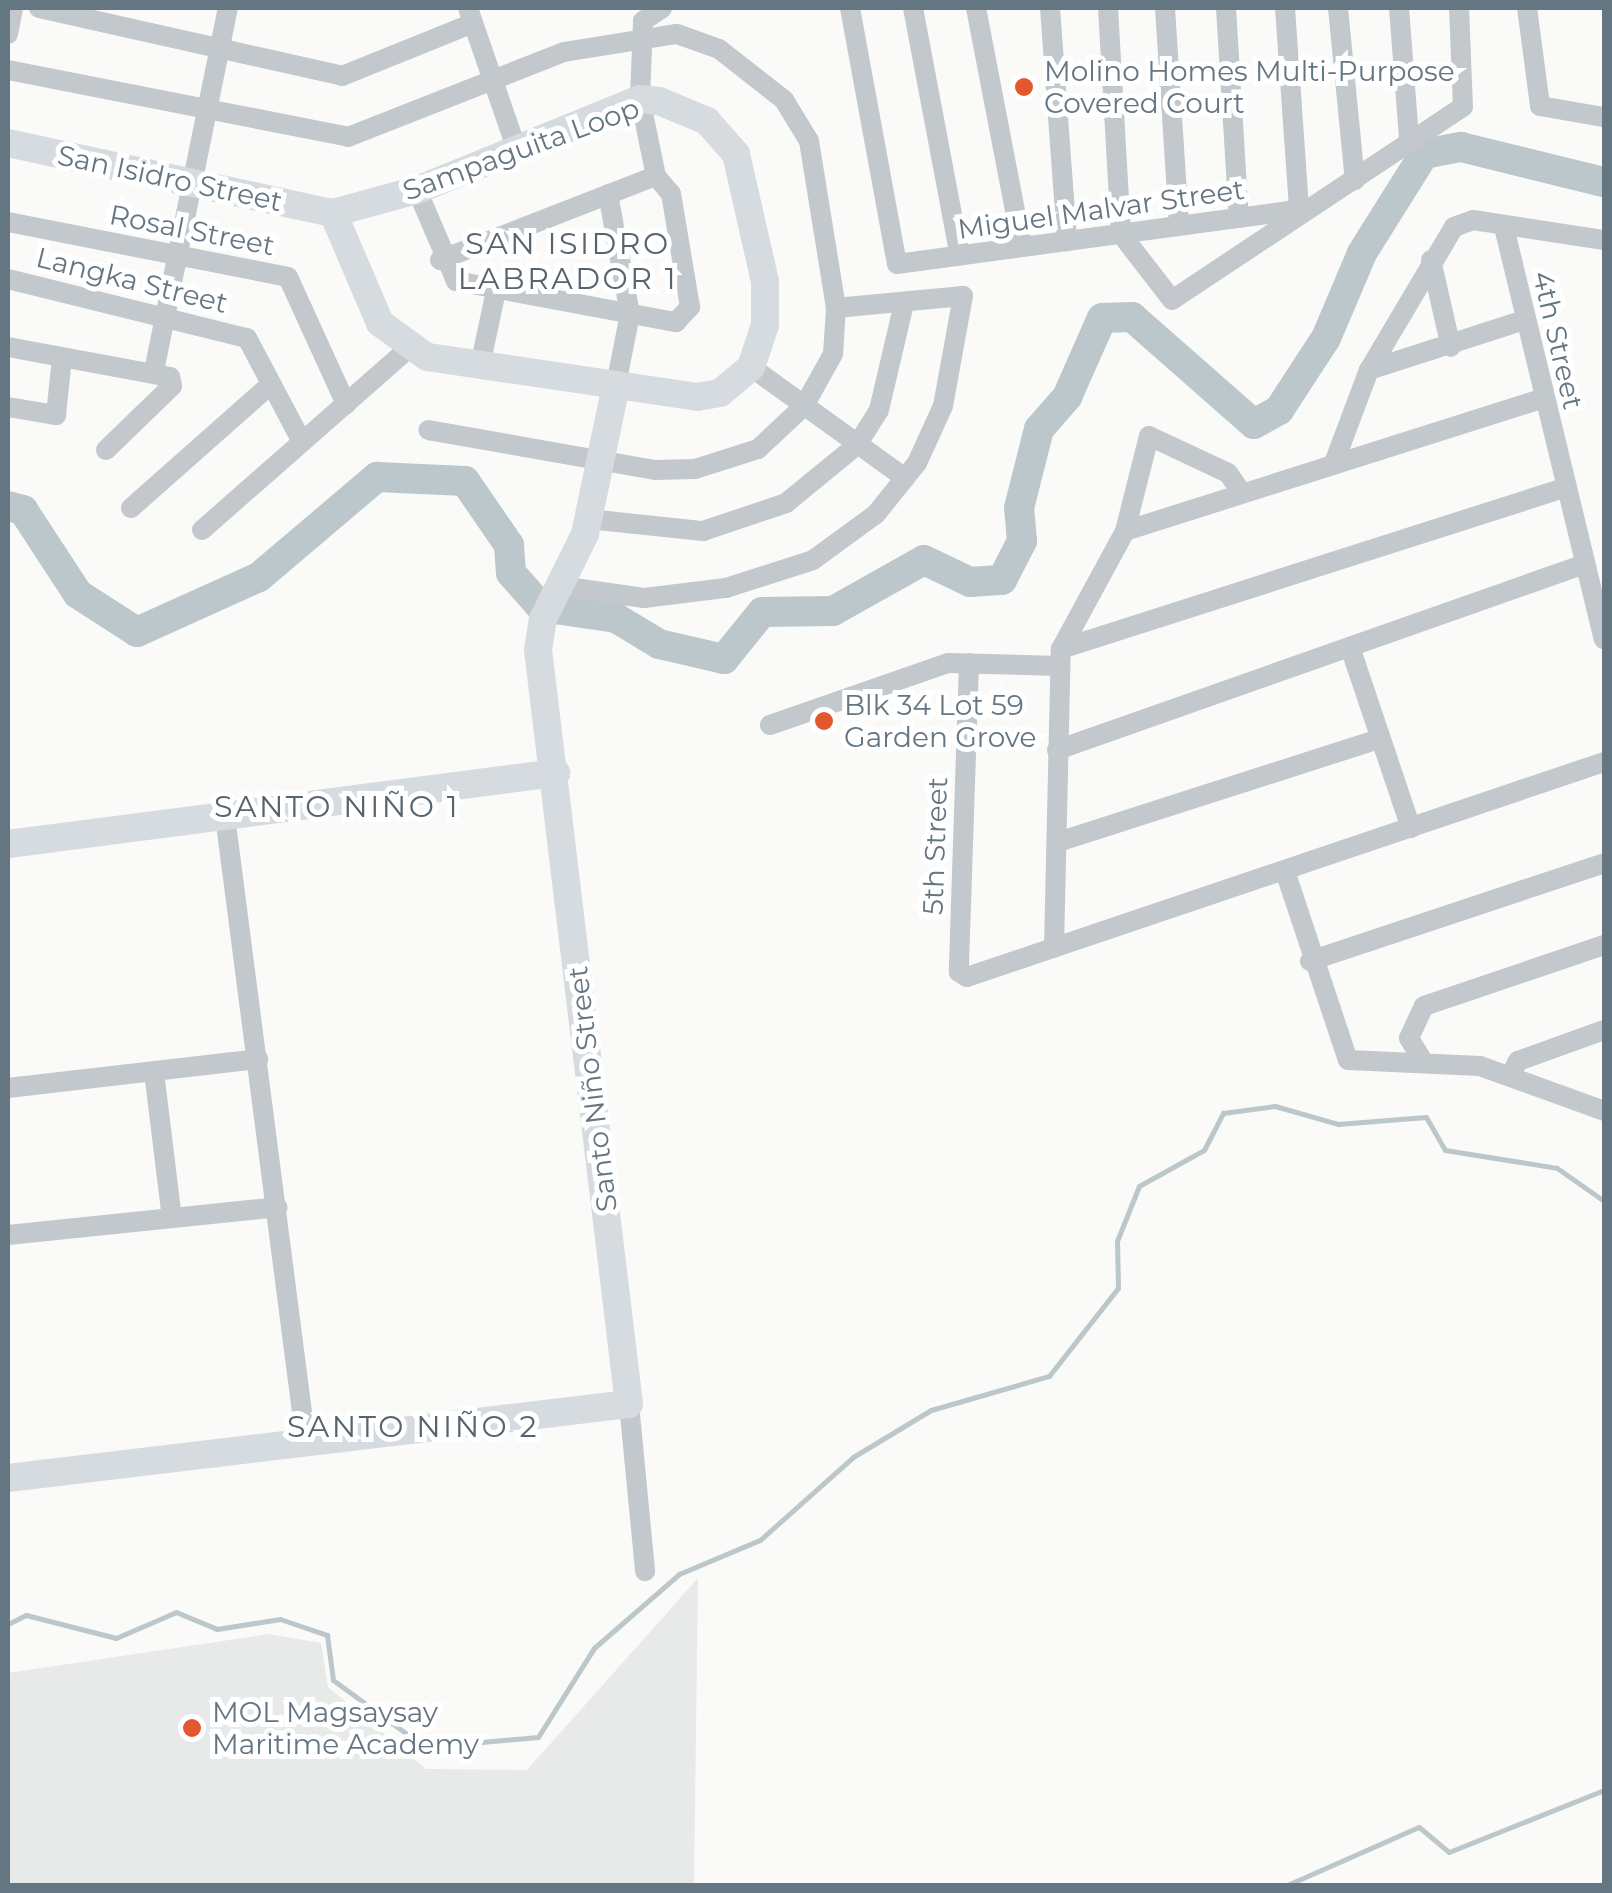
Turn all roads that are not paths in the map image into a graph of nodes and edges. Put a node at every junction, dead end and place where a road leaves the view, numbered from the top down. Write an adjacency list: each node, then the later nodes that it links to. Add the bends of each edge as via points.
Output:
1 (13, 8): 18 (street)
2 (38, 8): 20 (street)
3 (228, 8): 20 (street)
4 (662, 8): 19 (street, via 644,15)
5 (850, 8): 45 (street, Miguel Malvar Street, via 898,264)
6 (913, 8): 45 (street)
7 (1050, 8): 41 (street)
8 (1108, 8): 40 (street)
9 (1165, 8): 38 (street)
10 (1226, 8): 36 (street)
11 (1285, 8): 34 (street)
12 (1338, 8): 30 (street)
13 (1400, 8): 26 (street)
14 (1459, 8): 26 (street, via 1462,106)
15 (1528, 8): 25 (street, via 1534,98)
16 (980, 9): 43 (street)
17 (471, 15): 20 (street, via 342,76); 22 (street)
18 (8, 34)
19 (641, 36): 22 (street); 23 (street); 51 (street, via 677,34 718,49 784,100 809,141)
20 (220, 50): 24 (street)
21 (8, 70): 24 (street)
22 (493, 80): 24 (street, via 348,137); 28 (street)
23 (640, 100): 28 (street, Sampaguita Loop); 29 (street); 60 (street, Sampaguita Loop, via 689,109 736,154 765,282)
24 (208, 109): 31 (street)
25 (1604, 116)
26 (1409, 138): 30 (street)
27 (8, 143): 31 (street, San Isidro Street)
28 (517, 150): 32 (street, Sampaguita Loop)
29 (656, 176): 33 (street); 52 (street, via 671,194 690,307 676,322)
30 (1355, 180): 34 (street)
31 (192, 183): 35 (street, San Isidro Street); 44 (street)
32 (417, 190): 35 (street, Sampaguita Loop); 46 (street)
33 (608, 194): 46 (street); 52 (street)
34 (1306, 209): 36 (street, Miguel Malvar Street); 40 (street, via 1172,300)
35 (334, 213): 57 (street, via 380,323)
36 (1239, 218): 38 (street, Miguel Malvar Street)
37 (8, 222): 44 (street, Rosal Street)
38 (1179, 226): 40 (street, Miguel Malvar Street)
39 (1504, 226): 42 (street); 47 (street, via 1462,221); 54 (street, 4th Street)
40 (1121, 234): 41 (street, Miguel Malvar Street)
41 (1067, 241): 43 (street, Miguel Malvar Street)
42 (1604, 242)
43 (1022, 247): 45 (street, Miguel Malvar Street)
44 (178, 256): 53 (street); 66 (street, Rosal Street, via 288,277)
45 (960, 256)
46 (440, 260): 49 (street, via 456,281)
47 (1431, 260): 55 (street); 61 (street)
48 (8, 279): 53 (street, Langka Street)
49 (496, 290): 52 (street); 59 (street)
50 (904, 304): 51 (street); 71 (street, via 879,410); 75 (street, via 963,296 943,406)
51 (836, 308): 67 (street, via 834,354)
52 (630, 314): 64 (street)
53 (165, 316): 62 (street); 63 (street, Langka Street, via 246,338)
54 (1525, 320): 55 (street); 65 (street, 4th Street)
55 (1451, 346): 61 (street)
56 (8, 347): 58 (street)
57 (409, 348): 59 (street); 66 (street)
58 (62, 358): 62 (street); 68 (street, via 56,414)
59 (480, 366): 64 (street)
60 (752, 367): 64 (street, via 720,393 698,398); 67 (street)
61 (1368, 370): 74 (street)
62 (154, 372): 72 (street, via 172,386)
63 (269, 386): 70 (street, Langka Street); 78 (street)
64 (614, 390): 73 (street)
65 (1542, 398): 74 (street); 76 (street, 4th Street)
66 (346, 404): 70 (street)
67 (804, 406): 71 (street); 73 (street, via 727,464 656,470)
68 (8, 407)
69 (428, 430): 73 (street)
70 (301, 440): 80 (street)
71 (857, 445): 75 (street); 79 (street, via 786,503 745,522 677,533)
72 (106, 450)
73 (602, 461): 79 (street)
74 (1334, 463): 77 (street)
75 (904, 478): 83 (street, via 847,539 750,582 644,598)
76 (1564, 488): 82 (street, 4th Street); 86 (street)
77 (1242, 493): 81 (street); 81 (street, via 1228,473 1150,436)
78 (130, 508)
79 (588, 519): 83 (street)
80 (202, 530)
81 (1125, 531): 86 (street)
82 (1582, 565): 84 (street, 4th Street); 85 (street)
83 (559, 589): 92 (street, Santo Niño Street, via 543,618 538,650)
84 (1604, 639)
85 (1350, 646): 89 (street); 90 (street)
86 (1060, 658): 87 (street); 90 (street)
87 (969, 663): 88 (street); 100 (street, 5th Street, via 959,972 976,976)
88 (770, 726)
89 (1379, 739): 94 (street); 95 (street)
90 (1057, 750): 95 (street)
91 (1604, 762): 94 (street)
92 (556, 773): 93 (street); 112 (street, Santo Niño Street)
93 (225, 816): 96 (street); 104 (street)
94 (1411, 828): 98 (street)
95 (1058, 842): 100 (street)
96 (8, 844)
97 (1604, 863): 101 (street)
98 (1284, 871): 100 (street); 101 (street)
99 (1604, 945): 103 (street, via 1424,1006 1409,1038)
100 (1054, 948)
101 (1310, 961): 103 (street, via 1348,1060)
102 (1604, 1030): 106 (street, via 1518,1062)
103 (1422, 1058): 106 (street)
104 (258, 1060): 105 (street); 109 (street)
105 (154, 1072): 107 (street); 110 (street)
106 (1510, 1076): 108 (street)
107 (8, 1088)
108 (1604, 1111)
109 (278, 1207): 110 (street); 113 (street)
110 (172, 1218): 111 (street)
111 (8, 1235)
112 (629, 1404): 113 (street); 115 (street)
113 (306, 1443): 114 (street)
114 (8, 1478)
115 (645, 1571)

